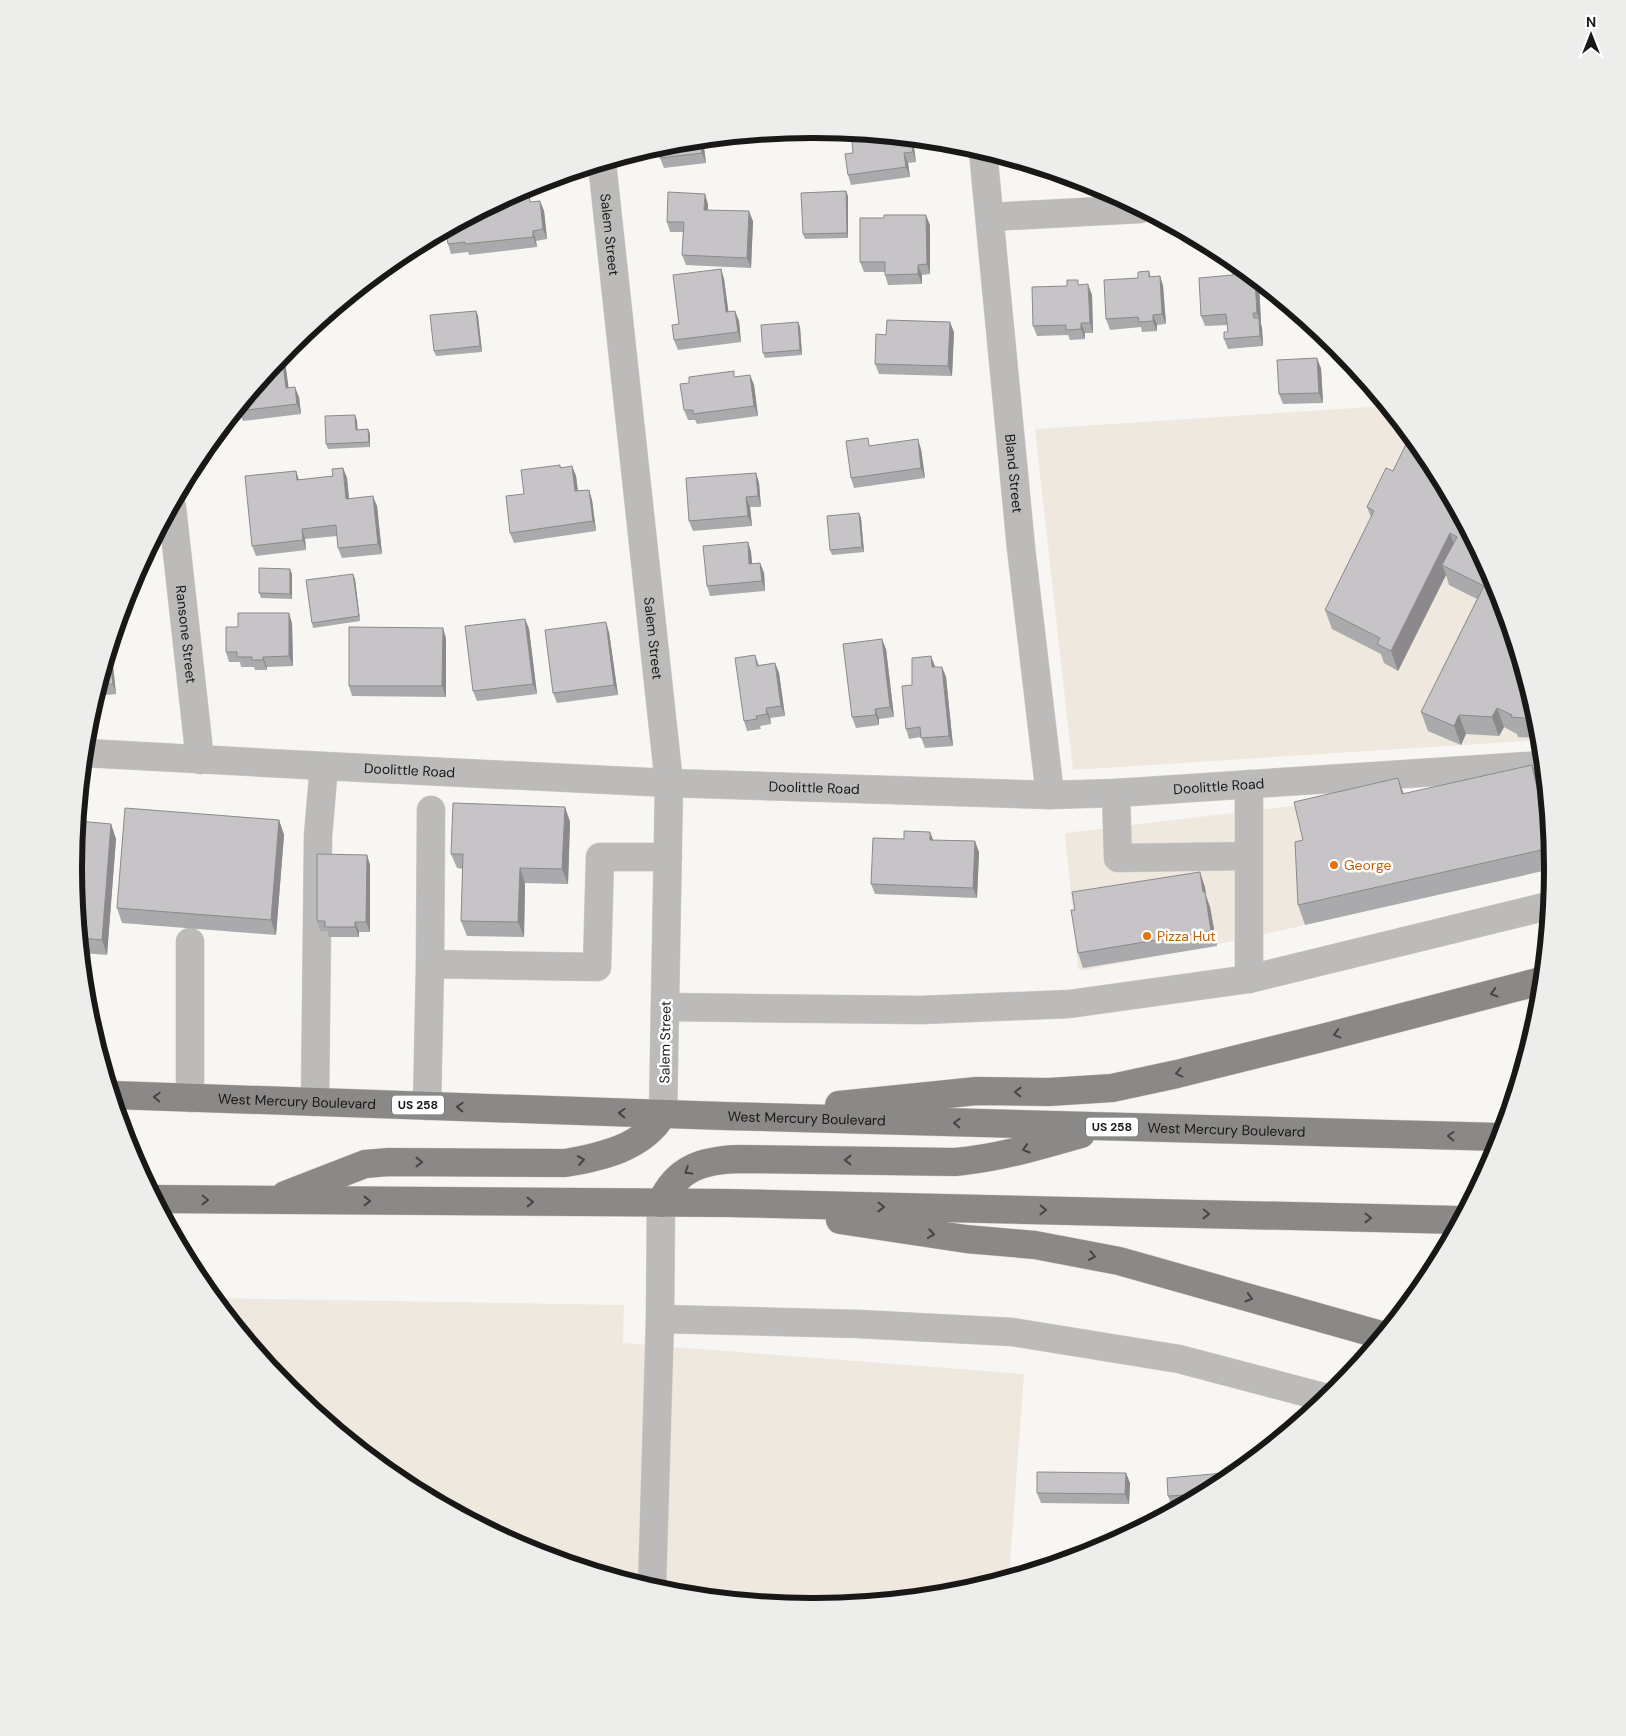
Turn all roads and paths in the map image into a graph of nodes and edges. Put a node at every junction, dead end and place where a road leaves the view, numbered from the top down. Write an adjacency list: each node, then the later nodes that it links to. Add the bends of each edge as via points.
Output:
1 (984, 158): 4 (street, Bland Street)
2 (603, 169): 10 (street, Salem Street)
3 (1129, 210): 4 (street)
4 (990, 217): 13 (street, Bland Street, via 1021,548)
5 (173, 516): 7 (street, Ransone Street)
6 (92, 753): 7 (street, Doolittle Road)
7 (200, 760): 8 (street, Doolittle Road)
8 (324, 766): 10 (street, Doolittle Road); 25 (street, via 318,836)
9 (1536, 766): 11 (street, Doolittle Road)
10 (669, 783): 13 (street, Doolittle Road); 16 (street, Salem Street)
11 (1249, 784): 12 (street, Doolittle Road); 15 (street)
12 (1116, 793): 13 (street, Doolittle Road); 15 (street, via 1118,858)
13 (1050, 795)
14 (431, 810): 19 (street)
15 (1249, 856): 20 (street)
16 (668, 857): 19 (street, via 600,857 597,966); 22 (street, Salem Street)
17 (1542, 907): 20 (street)
18 (190, 942): 24 (street)
19 (430, 964): 26 (street)
20 (1249, 979): 22 (street, via 1068,1004 982,1009)
21 (1534, 982): 28 (main road, one-way to 28, via 1112,1088 1049,1092 977,1091)
22 (666, 1007): 27 (street, Salem Street)
23 (119, 1095): 24 (main road, West Mercury Boulevard / US 258, one-way to 23)
24 (190, 1098): 25 (main road, West Mercury Boulevard / US 258)
25 (315, 1102): 26 (main road, West Mercury Boulevard / US 258)
26 (427, 1106): 27 (main road, West Mercury Boulevard / US 258, one-way to 26)
27 (663, 1114): 28 (main road, West Mercury Boulevard / US 258); 32 (main road, one-way to 27, via 365,1164 565,1163 594,1158 623,1148 646,1134)
28 (723, 1116): 29 (main road, West Mercury Boulevard / US 258, one-way to 28)
29 (1107, 1127): 30 (main road, West Mercury Boulevard / US 258, one-way to 29); 33 (main road, one-way to 33, via 979,1160 713,1161 700,1164 680,1176 670,1185)
30 (1492, 1137)
31 (162, 1199): 32 (main road, one-way to 32)
32 (272, 1200): 33 (main road, one-way to 33)
33 (660, 1203): 34 (main road); 36 (street)
34 (727, 1203): 35 (main road, one-way to 35); 37 (main road, one-way to 37, via 966,1239 1035,1245 1119,1261)
35 (1453, 1220)
36 (660, 1319): 38 (street, via 1012,1332 1179,1360); 39 (street)
37 (1376, 1334)
38 (1318, 1396)
39 (652, 1580)

